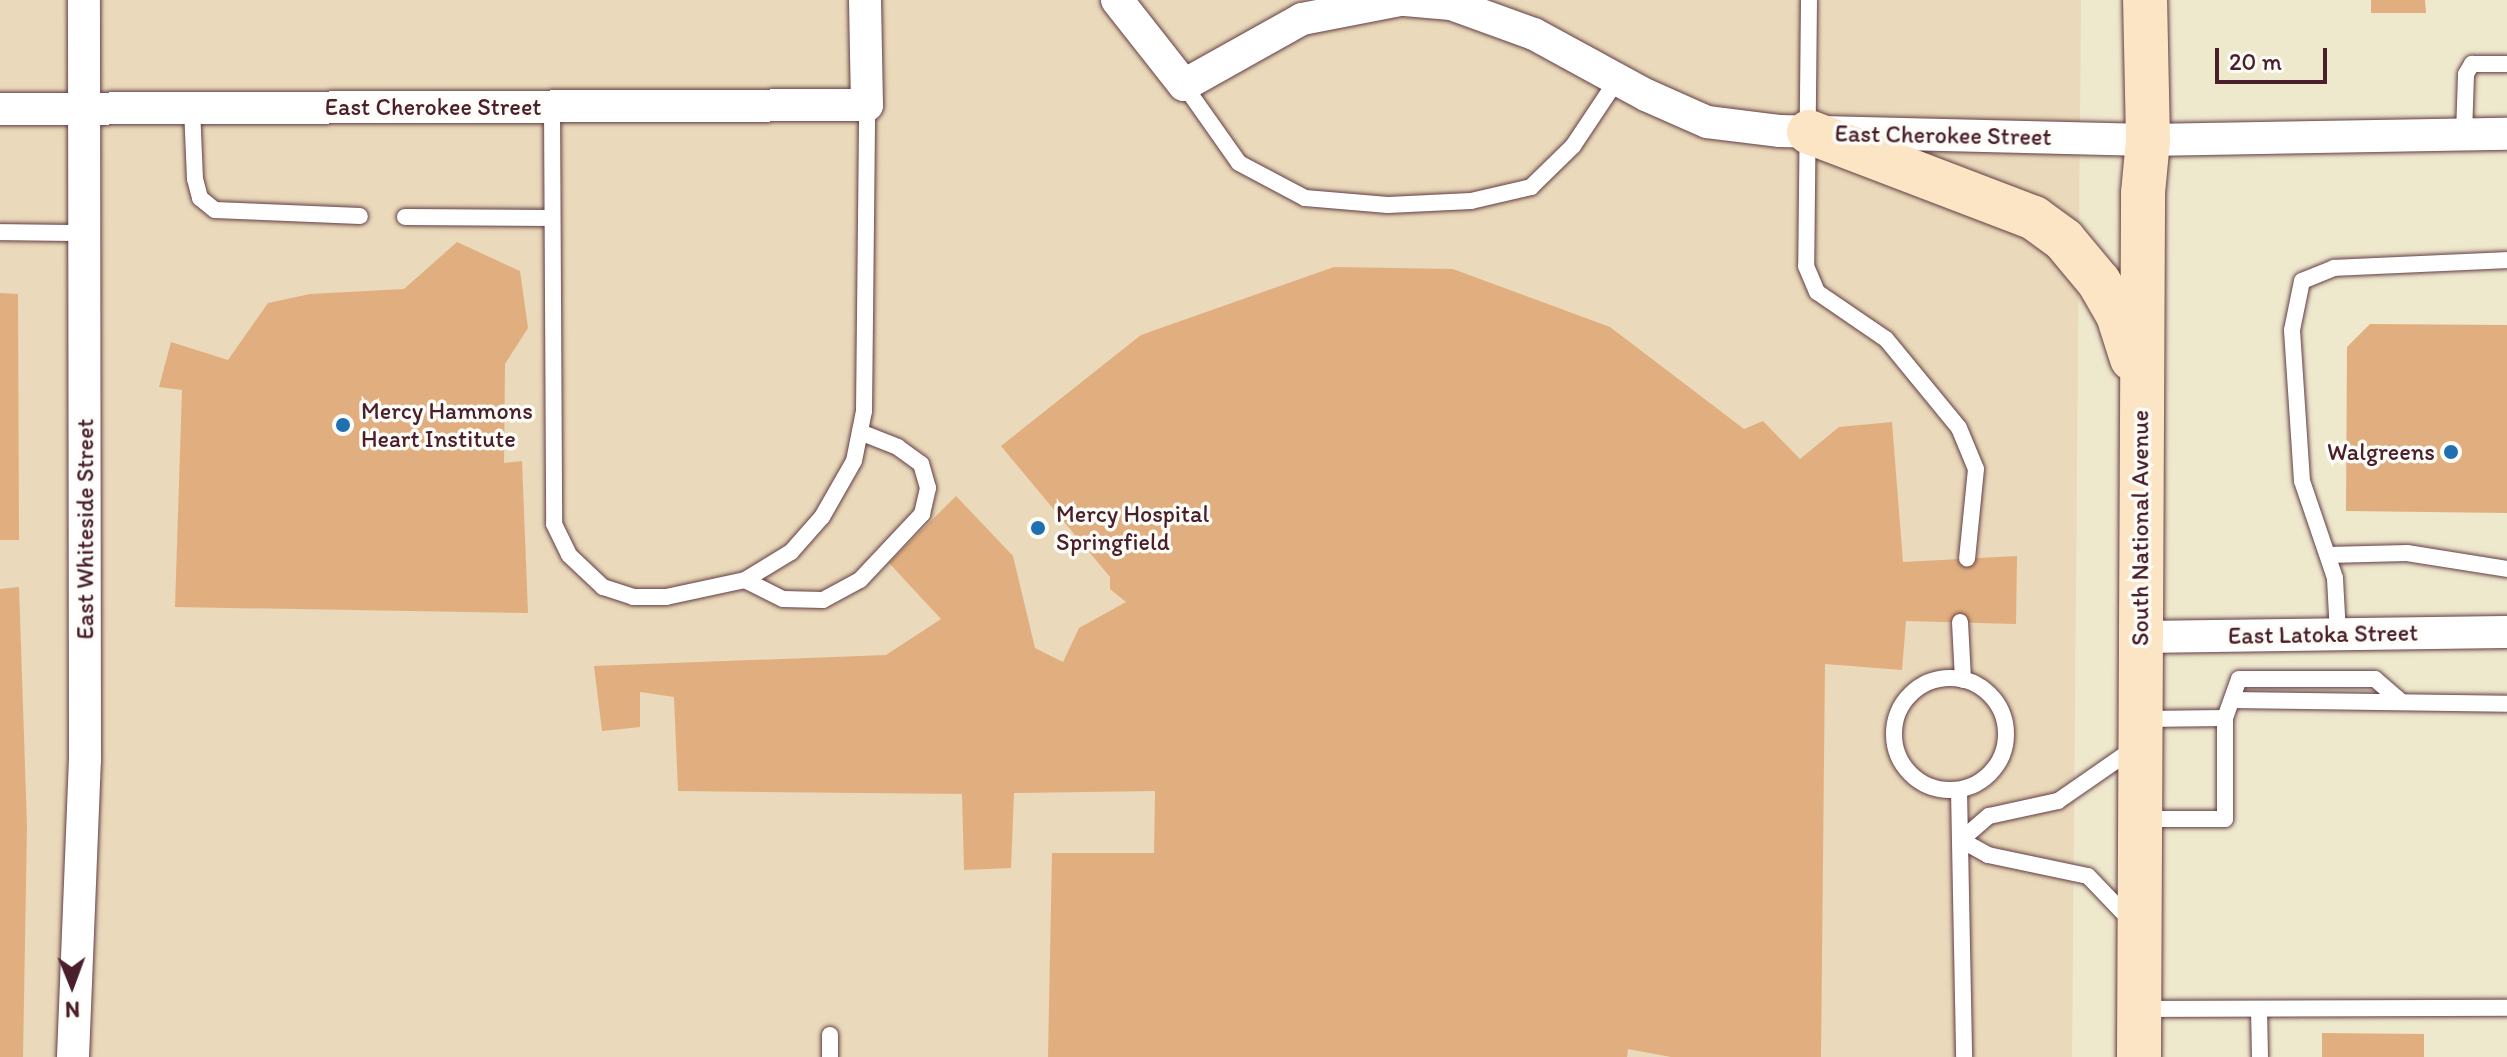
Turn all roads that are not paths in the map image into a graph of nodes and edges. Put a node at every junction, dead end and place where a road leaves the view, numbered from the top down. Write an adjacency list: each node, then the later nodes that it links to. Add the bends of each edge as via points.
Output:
1 (84, 0): 14 (street, East Whiteside Street)
2 (865, 0): 10 (street)
3 (1117, 0): 9 (street)
4 (1403, 0): 8 (street, East Cherokee Street, via 1451,4 1534,34); 9 (street, East Cherokee Street, via 1302,19)
5 (1809, 0): 15 (lane)
6 (2145, 0): 18 (main road, South National Avenue)
7 (2507, 64): 17 (lane, via 2472,64 2466,74)
8 (1617, 80): 9 (lane, via 1573,146 1531,187 1471,201 1388,205 1305,198 1239,163); 15 (street, East Cherokee Street, via 1707,122)
9 (1184, 85)
10 (867, 105): 11 (street, East Cherokee Street); 26 (lane)
11 (552, 106): 12 (street, East Cherokee Street); 21 (lane)
12 (192, 108): 14 (street, East Cherokee Street); 19 (lane, via 195,179 200,198 215,210)
13 (0, 109): 14 (street, East Cherokee Street)
14 (85, 109): 23 (street, East Whiteside Street)
15 (1809, 132): 18 (street, East Cherokee Street); 25 (main road, via 1924,179 1990,199 2034,218 2064,240 2118,315); 28 (lane, via 1806,266 1817,292 1886,339 1959,428 1976,469)
16 (2507, 134): 17 (street, East Cherokee Street)
17 (2464, 135): 18 (street, East Cherokee Street)
18 (2148, 140): 25 (main road, South National Avenue)
19 (360, 216)
20 (405, 217): 21 (lane)
21 (552, 218): 30 (lane, via 554,524 569,555 603,587 633,597 666,597)
22 (0, 232): 23 (lane)
23 (85, 233): 47 (street, East Whiteside Street, via 85,760)
24 (2507, 260): 27 (lane, via 2334,268 2302,281 2292,330 2302,481)
25 (2141, 386): 34 (main road, South National Avenue)
26 (860, 432): 30 (lane, via 854,461 822,517 791,552); 30 (lane, via 898,447 921,464 928,488 922,514 860,580 823,600 783,599)
27 (2328, 555): 29 (lane, via 2407,553); 33 (lane)
28 (1967, 559)
29 (2507, 569)
30 (745, 580)
31 (1960, 622): 35 (lane)
32 (2507, 632): 33 (street, East Latoka Street)
33 (2338, 634): 34 (street, East Latoka Street)
34 (2139, 637): 38 (main road, South National Avenue)
35 (1963, 680): 39 (lane, via 1995,701 2006,737 1992,772); 39 (lane, via 1944,678 1912,693 1894,724 1899,759 1909,774 1932,787)
36 (2507, 704): 37 (lane, via 2232,700)
37 (2225, 718): 38 (lane); 40 (lane, via 2225,819)
38 (2139, 732): 40 (main road, South National Avenue); 41 (lane, via 2058,801 1989,816)
39 (1959, 790): 41 (lane)
40 (2139, 819): 42 (main road, South National Avenue)
41 (1961, 840): 42 (lane, via 1988,855 2088,876); 49 (lane)
42 (2139, 929): 44 (main road, South National Avenue)
43 (2507, 1008): 45 (lane)
44 (2139, 1009): 45 (lane); 50 (main road, South National Avenue)
45 (2259, 1009): 51 (lane)
46 (830, 1035): 48 (lane)
47 (73, 1057)
48 (830, 1057)
49 (1964, 1057)
50 (2139, 1057)
51 (2260, 1057)

